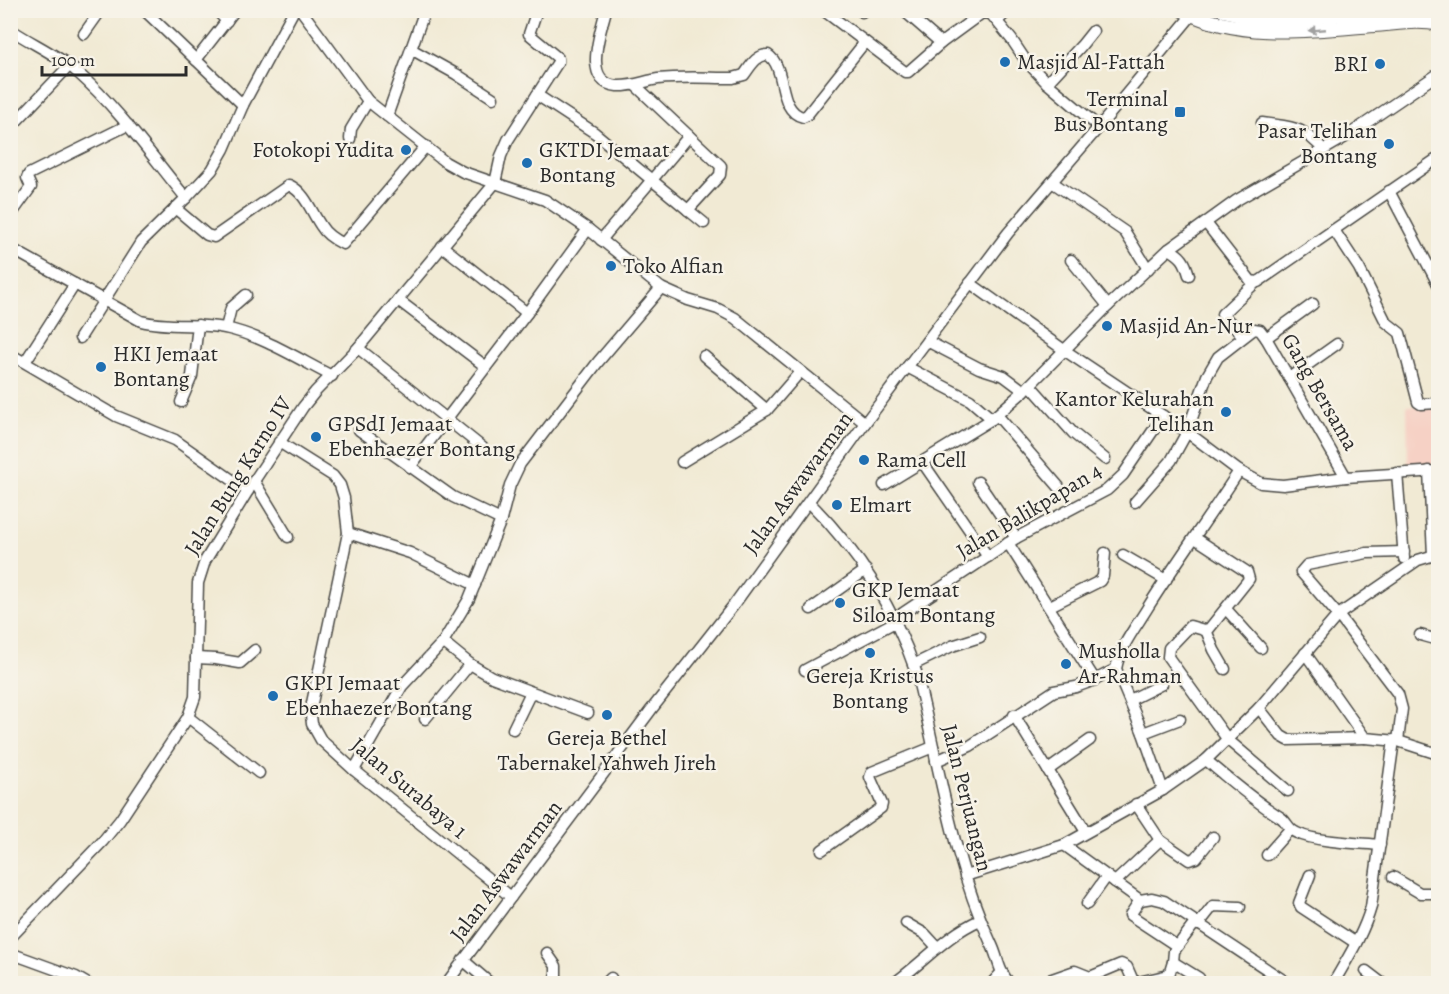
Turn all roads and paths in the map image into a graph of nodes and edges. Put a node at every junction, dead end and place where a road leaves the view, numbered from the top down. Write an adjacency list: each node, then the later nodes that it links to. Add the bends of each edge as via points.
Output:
1 (101, 10): 22 (street)
2 (144, 10): 26 (street)
3 (216, 10): 17 (street)
4 (235, 10): 17 (street)
5 (294, 10): 34 (street)
6 (301, 10): 33 (street)
7 (425, 10): 25 (street)
8 (537, 10): 31 (street, via 529,34 559,60)
9 (606, 10): 30 (street, via 595,63 610,84)
10 (823, 10): 23 (street)
11 (903, 10): 24 (street)
12 (1009, 10): 18 (street)
13 (1224, 10): 16 (main road, via 1271,19)
14 (1405, 10): 16 (main road)
15 (1190, 12): 19 (main road, one-way to 15, via 1262,31 1223,24); 38 (street, Jalan Aswawarman)
16 (1359, 12)
17 (227, 21): 26 (street)
18 (997, 21): 24 (street, via 991,14 982,14); 29 (street)
19 (1438, 24)
20 (10, 29): 27 (street)
21 (1093, 31): 29 (street)
22 (84, 34)
23 (865, 42): 24 (street, via 905,72); 30 (street, via 803,117 797,116 789,105 773,57 763,54 738,76 662,79)
24 (941, 43)
25 (411, 49): 32 (street); 35 (street)
26 (196, 60): 34 (street)
27 (69, 66): 37 (street); 39 (street)
28 (1438, 74): 43 (street)
29 (1047, 83): 38 (street)
30 (634, 85): 40 (street)
31 (537, 95): 45 (street, via 595,133); 47 (street, via 504,148)
32 (493, 98)
33 (368, 101): 35 (street); 41 (street, via 353,125)
34 (243, 105): 49 (street, via 217,162)
35 (387, 116): 42 (street)
36 (1262, 123): 43 (street, via 1300,129)
37 (128, 125): 49 (street); 52 (street, via 29,174 31,187)
38 (1099, 127): 46 (street, Jalan Aswawarman)
39 (10, 128)
40 (689, 136): 45 (street); 51 (street, via 722,171)
41 (350, 139)
42 (426, 147): 47 (street, via 463,172); 50 (street, via 343,244 323,229 309,205 289,185 214,237)
43 (1324, 150): 54 (street, via 1274,177)
44 (1438, 158): 48 (street)
45 (651, 179): 51 (street); 57 (street)
46 (1052, 182): 62 (street, via 1125,232); 64 (street, Jalan Aswawarman)
47 (495, 183): 55 (street, via 545,200); 58 (street, Jalan Bung Karno IV)
48 (1389, 191): 56 (street); 67 (street)
49 (186, 198): 50 (street)
50 (176, 208): 71 (street, via 141,242)
51 (688, 210): 53 (street)
52 (10, 216)
53 (704, 223)
54 (1206, 223): 60 (street); 65 (street)
55 (588, 229): 57 (street); 74 (street)
56 (1334, 230): 65 (street); 94 (street, via 1359,268 1384,320 1397,330 1418,402)
57 (601, 240): 68 (street)
58 (442, 246): 70 (street, Jalan Bung Karno IV); 74 (street)
59 (10, 248): 66 (street)
60 (1169, 249): 62 (street); 63 (street, via 1185,261)
61 (1071, 260): 73 (street)
62 (1148, 268): 73 (street)
63 (1189, 275)
64 (970, 283): 80 (street, Jalan Aswawarman); 83 (street)
65 (1255, 283): 77 (street, via 1222,314)
66 (75, 284): 71 (street); 86 (street)
67 (1438, 284)
68 (661, 288): 89 (street, via 735,318); 118 (street, via 524,458 510,485)
69 (246, 295): 76 (street, via 231,308)
70 (398, 300): 82 (street, Jalan Bung Karno IV); 87 (street)
71 (105, 301): 75 (street, via 141,321); 78 (street)
72 (1313, 304): 79 (street)
73 (1108, 306): 83 (street)
74 (527, 314): 87 (street)
75 (198, 325): 76 (street); 93 (street, via 192,376)
76 (226, 328): 90 (street)
77 (1243, 336): 79 (street, Gang Bersama, via 1257,328); 101 (street, via 1212,366)
78 (80, 338)
79 (1266, 338): 91 (street, Gang Bersama)
80 (927, 341): 88 (street, Jalan Aswawarman); 92 (street)
81 (1337, 344): 91 (street)
82 (358, 348): 90 (street, Jalan Bung Karno IV); 98 (street)
83 (1064, 350): 92 (street); 96 (street)
84 (10, 354): 86 (street)
85 (704, 356): 95 (street)
86 (25, 362): 114 (street, via 116,417 176,440)
87 (485, 366): 98 (street)
88 (907, 367): 97 (street); 99 (street, Jalan Aswawarman)
89 (800, 372): 95 (street); 99 (street)
90 (332, 376): 102 (street, Jalan Bung Karno IV, via 315,392)
91 (1290, 378): 111 (street, Gang Bersama)
92 (1027, 388): 97 (street); 104 (street)
93 (181, 402)
94 (1438, 403)
95 (767, 410): 105 (street)
96 (1163, 416): 101 (street); 122 (street, Jalan Balikpapan 4, via 1116,483)
97 (994, 417): 106 (street); 115 (street)
98 (446, 419): 103 (street); 107 (street)
99 (865, 423): 116 (street, Jalan Aswawarman)
100 (359, 430): 107 (street)
101 (1187, 432): 108 (street); 117 (street, via 1167,467)
102 (279, 442): 114 (street, Jalan Bung Karno IV); 119 (street, Jalan Surabaya 1, via 337,480 344,498)
103 (483, 448)
104 (1105, 459)
105 (682, 462)
106 (923, 463): 113 (street); 127 (street)
107 (410, 467): 118 (street, via 453,497)
108 (1239, 471): 111 (street, via 1272,484); 121 (street)
109 (1434, 471): 110 (street); 126 (street)
110 (1397, 473): 111 (street); 124 (street)
111 (1346, 477)
112 (978, 482): 122 (street)
113 (884, 485)
114 (251, 486): 120 (street); 145 (street, Jalan Bung Karno IV, via 201,571)
115 (1059, 487)
116 (808, 502): 128 (street, Jalan Perjuangan, via 847,543); 190 (street, Jalan Aswawarman)
117 (1135, 502)
118 (501, 520): 131 (street)
119 (348, 533): 131 (street, via 410,553); 171 (street, Jalan Surabaya 1, via 310,715 321,740)
120 (288, 537)
121 (1195, 538): 130 (street); 134 (street, via 1249,575)
122 (1012, 541): 127 (street, Jalan Balikpapan 4); 132 (street)
123 (1105, 552): 132 (street, via 1100,581)
124 (1404, 552): 129 (street); 135 (street, via 1367,553 1304,567 1302,575)
125 (1123, 555): 130 (street)
126 (1436, 555): 129 (street, via 1418,560)
127 (988, 556): 136 (street, Jalan Balikpapan 4)
128 (866, 570): 133 (street); 136 (street, Jalan Perjuangan)
129 (1404, 570): 135 (street)
130 (1166, 580): 148 (street, via 1123,646)
131 (475, 585): 141 (street)
132 (1050, 606): 151 (street)
133 (811, 609)
134 (1226, 609): 137 (street); 142 (street)
135 (1338, 615): 144 (street); 166 (street, via 1398,694 1402,709)
136 (894, 621): 147 (street, Jalan Perjuangan); 150 (street, Jalan Balikpapan 4)
137 (1206, 630): 149 (street); 165 (street, via 1190,627 1169,648 1168,657)
138 (1420, 635): 140 (street)
139 (980, 638): 147 (street, via 952,646)
140 (1438, 640)
141 (443, 642): 146 (street); 171 (street, via 405,680)
142 (1261, 648)
143 (255, 650): 145 (street, via 240,663)
144 (1305, 653): 155 (street); 163 (street)
145 (196, 658): 158 (street, Jalan Bung Karno IV, via 195,697)
146 (470, 664): 153 (street); 159 (street)
147 (913, 665): 167 (street, Jalan Perjuangan)
148 (1116, 669): 151 (street); 154 (street)
149 (1225, 669)
150 (805, 670)
151 (1095, 680): 157 (street, via 1054,691)
152 (1162, 684): 154 (street)
153 (531, 693): 156 (street); 161 (street)
154 (1130, 700): 162 (street)
155 (1260, 708): 163 (street, via 1288,740); 165 (street)
156 (588, 713)
157 (1014, 716): 170 (street, via 970,746); 172 (street)
158 (188, 717): 173 (street); 197 (street, Jalan Bung Karno IV, via 120,820)
159 (425, 719)
160 (1180, 719): 162 (street)
161 (513, 729)
162 (1143, 733): 174 (street)
163 (1365, 738): 166 (street)
164 (1090, 740): 172 (street)
165 (1228, 740): 169 (street); 175 (street)
166 (1400, 742): 168 (street); 182 (street)
167 (933, 747): 170 (street, Jalan Perjuangan); 183 (street, via 872,772 870,777 881,808)
168 (1438, 754)
169 (1206, 760): 174 (street); 177 (street, via 1283,819)
170 (936, 761): 186 (street, Jalan Perjuangan)
171 (354, 770): 190 (street, Jalan Surabaya 1)
172 (1048, 770): 178 (street)
173 (259, 773)
174 (1163, 790): 176 (street)
175 (1288, 791)
176 (1136, 804): 178 (street); 180 (street)
177 (1290, 829): 182 (street, via 1306,836); 184 (street)
178 (1086, 832): 181 (street)
179 (1213, 837): 180 (street, via 1192,860)
180 (1160, 840): 188 (street)
181 (1064, 845): 186 (street); 188 (street)
182 (1380, 845): 198 (street, via 1371,907)
183 (822, 850)
184 (1267, 855)
185 (1310, 875): 198 (street, via 1300,907)
186 (965, 876): 194 (street, Jalan Perjuangan)
187 (1393, 877): 189 (street, via 1420,893)
188 (1111, 879): 191 (street); 192 (street)
189 (1438, 893)
190 (511, 897): 203 (street, Jalan Aswawarman)
191 (1140, 900): 196 (street, via 1160,899); 199 (street, via 1130,915)
192 (1087, 904)
193 (1240, 907): 196 (street, via 1213,906)
194 (980, 920): 200 (street); 206 (street, Jalan Perjuangan)
195 (906, 923): 200 (street)
196 (1197, 924): 199 (street); 218 (street)
197 (13, 935)
198 (1356, 943): 219 (street)
199 (1177, 946): 204 (street)
200 (937, 947): 214 (street)
201 (10, 953): 210 (street)
202 (547, 953): 213 (street, via 556,966)
203 (464, 960): 211 (street, Jalan Aswawarman); 212 (street)
204 (1173, 962): 207 (street); 208 (street)
205 (1366, 971): 209 (street)
206 (1001, 973): 215 (street); 216 (street, Jalan Perjuangan)
207 (1199, 978)
208 (1168, 979): 217 (street, via 1134,983 1127,967 1121,964 1090,977 1075,971)
209 (1382, 983)
210 (88, 984)
211 (446, 984)
212 (491, 984)
213 (556, 984)
214 (892, 984)
215 (991, 984)
216 (1010, 984)
217 (1038, 984)
218 (1289, 984)
219 (1333, 984)

